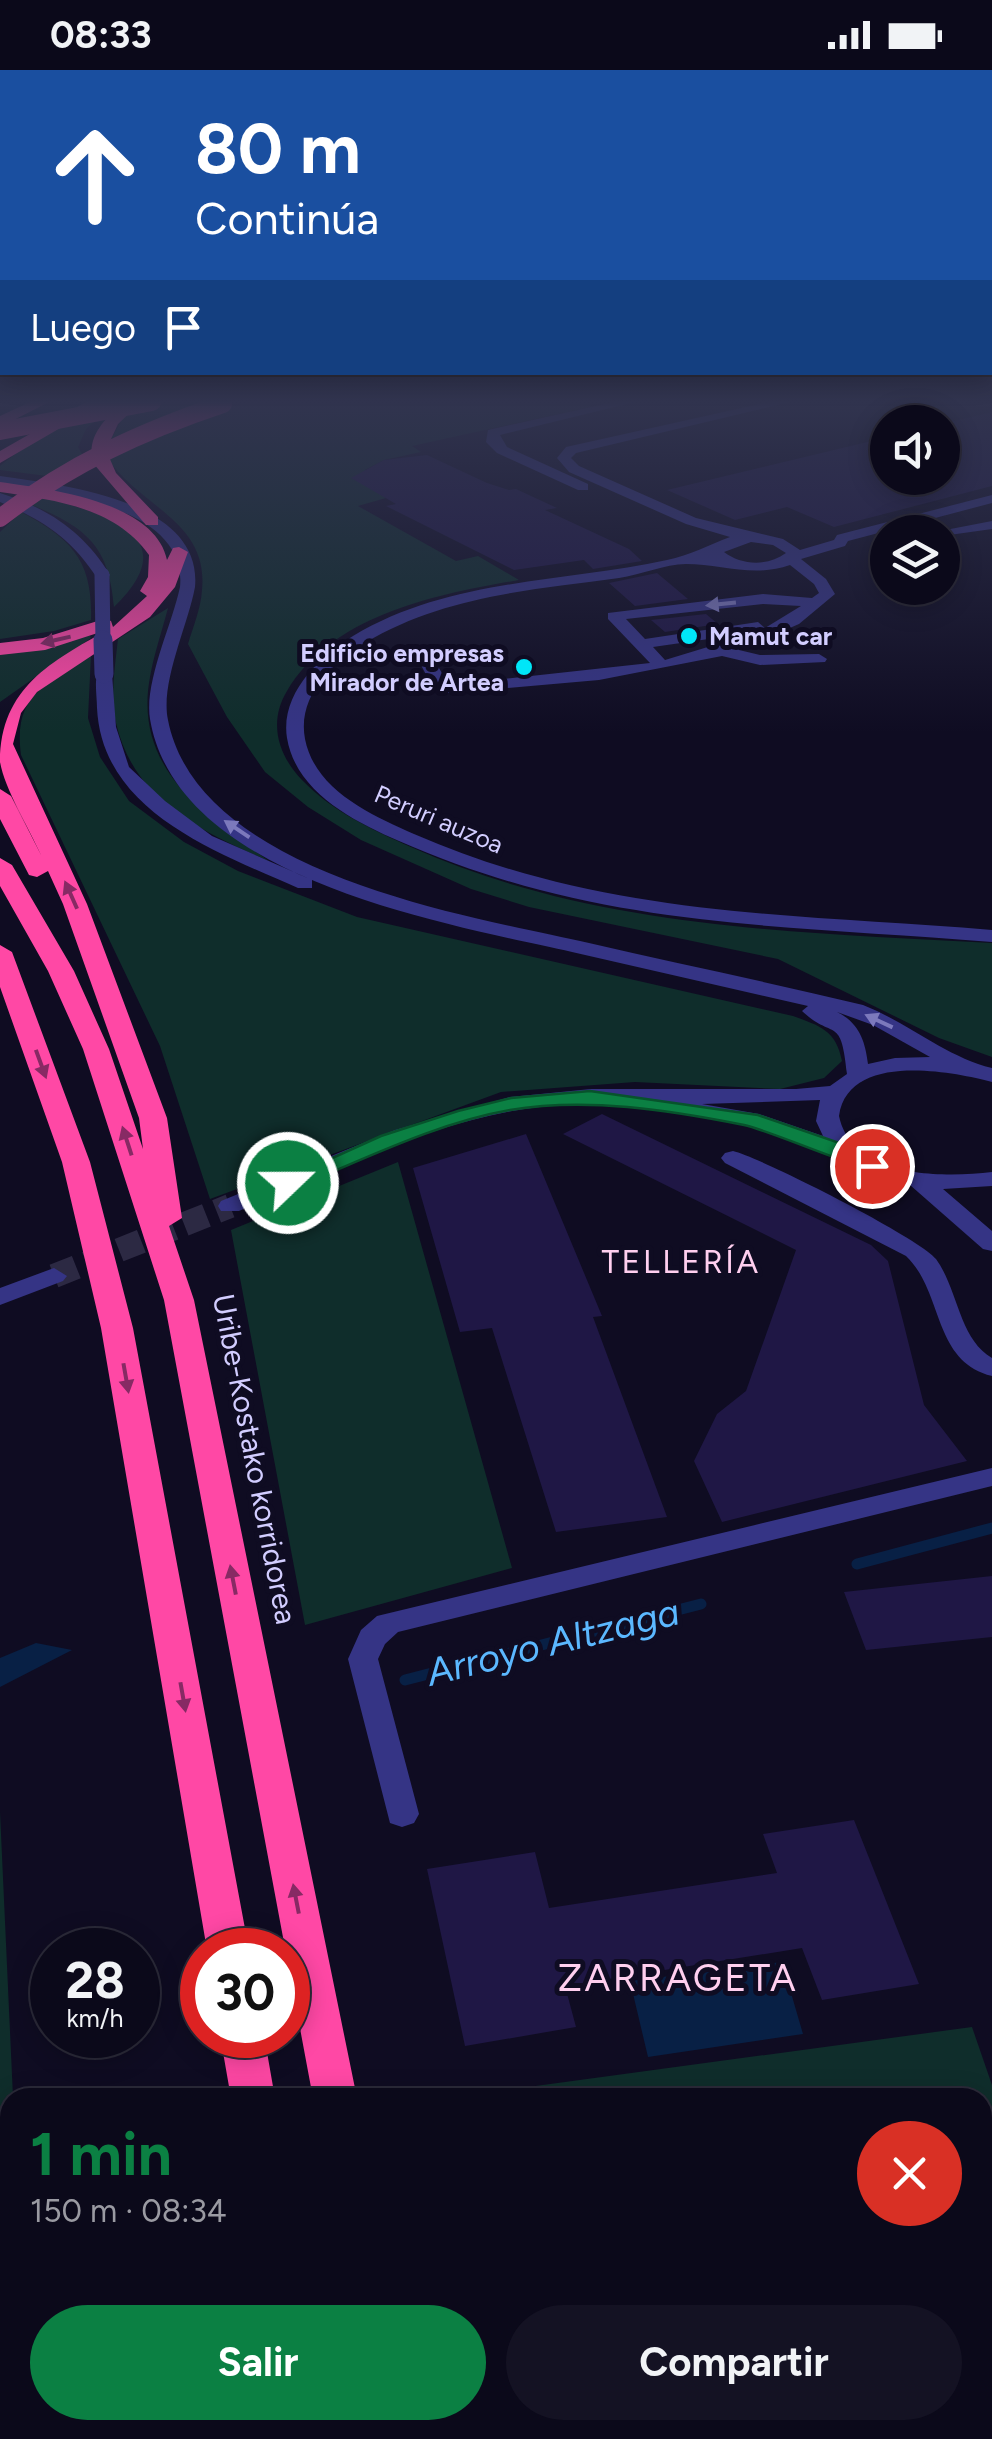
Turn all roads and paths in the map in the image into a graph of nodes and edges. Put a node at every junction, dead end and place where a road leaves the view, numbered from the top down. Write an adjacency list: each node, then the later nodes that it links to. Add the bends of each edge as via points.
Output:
1 (35, 513): 37 (street, bridge, via 84,542 102,575 106,727 121,769 205,840 268,871 364,904 834,1018 857,1044)
2 (103, 513): 26 (highway, one-way to 26, via 153,545 159,566 151,589 111,622 63,640)
3 (132, 513): 8 (street)
4 (144, 513): 8 (highway)
5 (637, 513): 16 (street)
6 (672, 513): 13 (street)
7 (940, 513): 11 (street)
8 (152, 521): 17 (street)
9 (992, 524): 10 (street)
10 (960, 529)
11 (842, 538): 12 (street); 13 (street); 15 (street)
12 (870, 538)
13 (757, 539): 16 (street, Peruri auzoa); 18 (street, via 788,546)
14 (870, 541): 15 (street)
15 (823, 548): 18 (street)
16 (716, 549): 19 (street, Peruri auzoa); 20 (street)
17 (180, 552): 35 (street, one-way to 17, via 854,1010 410,909 274,854 220,818 167,750 158,716 188,573); 40 (highway, one-way to 17, via 76,904 2,744 4,721 21,696 157,603)
18 (793, 558): 21 (street); 22 (street)
19 (678, 562): 20 (street, Peruri auzoa); 33 (street, Peruri auzoa, via 517,585 390,622 330,660 306,684 293,733 300,756 319,784 360,815 418,843 568,891 663,912)
20 (733, 563): 21 (street, Peruri auzoa)
21 (766, 566): 22 (street)
22 (811, 577): 23 (street, via 826,588)
23 (818, 603): 24 (street); 25 (street, one-way to 25, via 763,599 614,616)
24 (793, 623): 25 (street); 27 (street)
25 (641, 644): 30 (street)
26 (0, 649)
27 (722, 650): 29 (street, via 760,660); 30 (street)
28 (422, 652): 30 (street, via 436,678 454,689)
29 (819, 659)
30 (660, 664)
31 (0, 796): 40 (highway)
32 (0, 865): 49 (highway, Uribe-Kostako korridorea, one-way to 32, via 96,1049)
33 (992, 936)
34 (2, 963): 53 (highway, one-way to 53, via 76,1162 117,1328)
35 (964, 1068): 36 (street); 37 (street, via 908,1064)
36 (992, 1075)
37 (858, 1076): 38 (street)
38 (837, 1092): 39 (street); 41 (street, via 828,1122)
39 (590, 1098): 41 (street, via 750,1119); 45 (street, via 465,1115)
40 (153, 1118): 49 (highway)
41 (853, 1154): 44 (street)
42 (734, 1158): 50 (street, via 910,1247 928,1265 963,1350)
43 (992, 1179): 44 (street)
44 (919, 1180): 46 (street)
45 (230, 1206)
46 (992, 1244)
47 (54, 1276): 48 (street)
48 (0, 1297)
49 (179, 1300): 58 (highway, Uribe-Kostako korridorea, one-way to 49)
50 (992, 1368)
51 (992, 1477): 52 (street, via 388,1624 363,1659)
52 (402, 1814)
53 (223, 1928)
54 (235, 2058): 56 (highway)
55 (246, 2058): 57 (highway)
56 (237, 2088)
57 (251, 2088)
58 (334, 2088)

